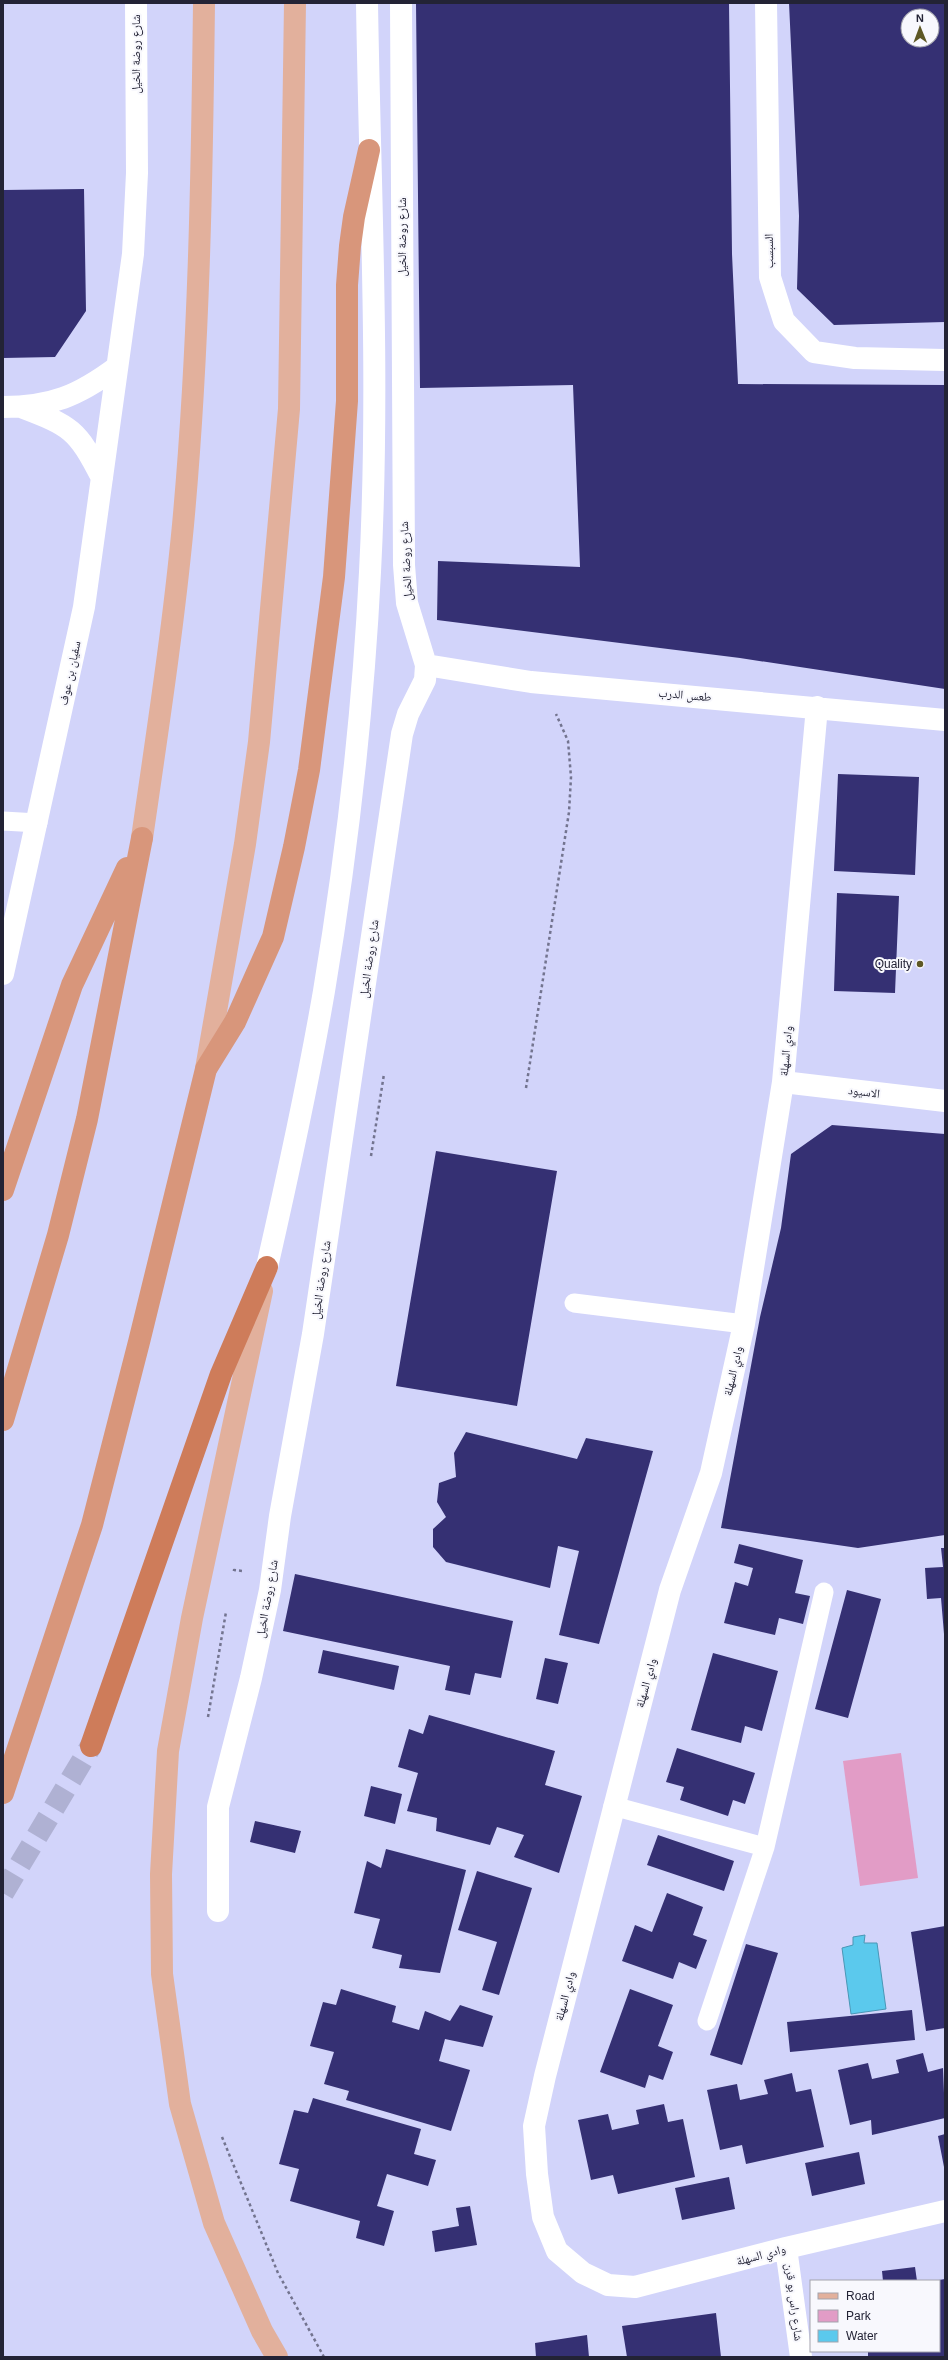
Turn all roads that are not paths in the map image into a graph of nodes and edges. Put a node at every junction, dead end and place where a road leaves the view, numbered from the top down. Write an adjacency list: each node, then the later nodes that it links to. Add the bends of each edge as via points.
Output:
1 (136, 3): 9 (street, شارع روضة الخيل, via 137,173 133,254)
2 (204, 3): 17 (main road, via 202,189 194,366 183,525)
3 (295, 3): 19 (main road, via 289,409 259,742 245,844)
4 (366, 3): 7 (street)
5 (401, 3): 12 (street, شارع روضة الخيل, via 404,566 407,603)
6 (766, 3): 8 (street, السبسب, via 770,277 784,321 814,352 855,358)
7 (369, 150): 19 (highway, via 350,246 347,285 347,401 334,577 309,770 273,937 235,1022); 23 (street, via 375,290 375,431 370,572 360,712 345,852 324,991 298,1129)
8 (945, 360)
9 (117, 368): 10 (street, via 74,395); 11 (street, سفيان بن عوف)
10 (12, 407): 11 (street, via 55,420 72,430 86,447)
11 (102, 478): 16 (street, سفيان بن عوف, via 84,607)
12 (426, 665): 13 (street, طعس الدرب, via 531,682); 32 (street, شارع روضة الخيل, via 425,680 408,714 402,734 313,1334 280,1516 270,1590 251,1678 218,1807)
13 (817, 707): 14 (street, طعس الدرب); 20 (street, وادي السهلة)
14 (945, 720)
15 (3, 821): 16 (lane)
16 (38, 823): 18 (street, سفيان بن عوف)
17 (142, 838): 22 (highway, via 72,985); 26 (highway, via 87,1119 58,1235)
18 (3, 974)
19 (206, 1069): 29 (highway, via 92,1525)
20 (783, 1082): 21 (street, الاسيود); 25 (street, وادي السهلة)
21 (945, 1101)
22 (3, 1190)
23 (267, 1267): 28 (highway, via 221,1374); 36 (main road, via 192,1618 168,1751 161,1874 162,1974 180,2104 214,2223 262,2331)
24 (574, 1303): 25 (lane)
25 (744, 1324): 30 (street, وادي السهلة, via 711,1473 670,1590)
26 (3, 1420)
27 (824, 1592): 31 (lane)
28 (92, 1746)
29 (3, 1793)
30 (613, 1806): 31 (lane); 35 (street, وادي السهلة, via 534,2126 543,2217 557,2251 583,2273 608,2285 636,2287)
31 (765, 1847): 33 (lane)
32 (218, 1912)
33 (707, 2021)
34 (945, 2211): 35 (street, وادي السهلة)
35 (786, 2248): 37 (street, شارع راس بو قرن)
36 (277, 2357)
37 (801, 2357)

